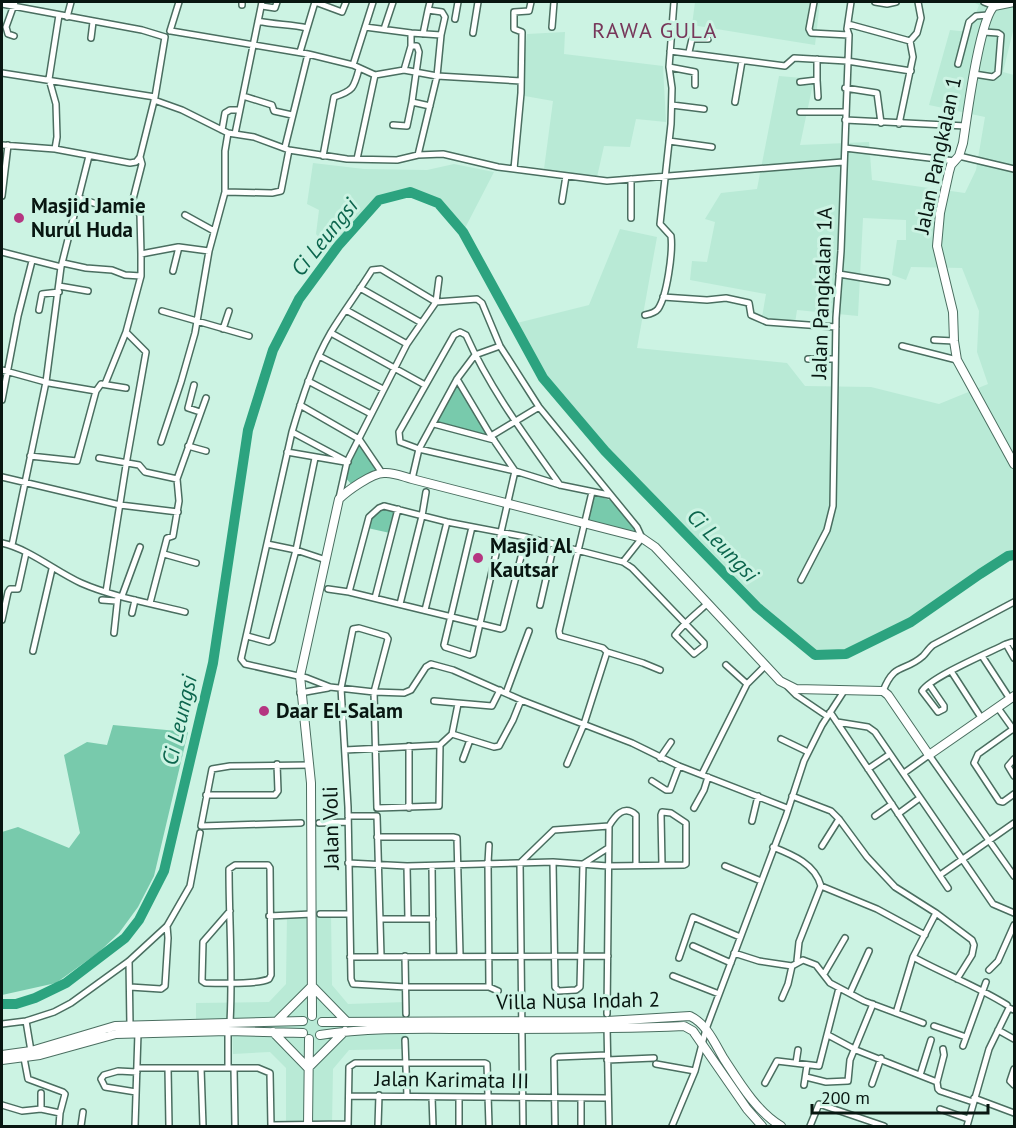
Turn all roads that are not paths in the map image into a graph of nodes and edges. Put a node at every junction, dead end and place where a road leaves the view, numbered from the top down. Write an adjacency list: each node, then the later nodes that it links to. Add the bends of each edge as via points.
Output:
1 (71, 2): 28 (street)
2 (179, 2): 37 (street)
3 (277, 2): 22 (street, via 275,8)
4 (315, 2): 5 (street, via 342,12); 35 (street)
5 (346, 2)
6 (373, 2): 33 (street)
7 (393, 2): 36 (street)
8 (430, 2): 25 (street)
9 (458, 2): 29 (street)
10 (478, 2): 40 (street)
11 (531, 2): 70 (street, via 529,11 514,12 514,29 522,32)
12 (554, 2): 34 (street)
13 (675, 2): 51 (street)
14 (814, 2): 43 (street, via 811,33)
15 (851, 2): 32 (street, Jalan Pangkalan 1A)
16 (875, 2): 17 (street)
17 (896, 2)
18 (918, 2): 48 (street, via 921,18)
19 (984, 2): 24 (street)
20 (2, 4): 21 (street)
21 (14, 4): 26 (street); 44 (street, via 6,31)
22 (262, 4): 30 (street)
23 (1014, 4): 24 (street)
24 (994, 6): 27 (street, Jalan Pangkalan 1)
25 (428, 9): 41 (street); 42 (street, via 444,14)
26 (59, 15): 28 (street); 68 (street)
27 (988, 15): 38 (street, Jalan Pangkalan 1); 58 (street, via 976,16 969,22)
28 (68, 17): 31 (street)
29 (455, 19)
30 (258, 21): 35 (street); 49 (street)
31 (93, 22): 45 (street); 46 (street)
32 (848, 24): 43 (street, Jalan Pangkalan 1A); 48 (street)
33 (365, 27): 36 (street); 59 (street)
34 (552, 27)
35 (308, 28): 52 (street)
36 (384, 29): 39 (street)
37 (171, 31): 45 (street); 49 (street)
38 (984, 32): 65 (street, Jalan Pangkalan 1); 65 (street, via 1001,35 998,73 993,77)
39 (411, 33): 41 (street); 50 (street)
40 (473, 33)
41 (423, 34): 42 (street)
42 (441, 35): 67 (street)
43 (849, 35): 57 (street, Jalan Pangkalan 1A)
44 (14, 36)
45 (165, 37): 76 (street)
46 (91, 38)
47 (708, 39): 53 (street, via 692,39)
48 (910, 41): 62 (street)
49 (253, 44): 52 (street); 74 (street)
50 (411, 46): 61 (street); 63 (street, via 419,49)
51 (670, 51): 56 (street); 60 (street)
52 (300, 52): 54 (street)
53 (689, 52)
54 (308, 54): 59 (street); 87 (street)
55 (817, 59): 56 (street, via 792,58 787,66); 57 (street); 69 (street)
56 (742, 61): 78 (street)
57 (847, 61): 62 (street); 73 (street, Jalan Pangkalan 1A)
58 (958, 64)
59 (356, 67): 66 (street); 103 (street, via 355,86 334,97)
60 (669, 67): 72 (street, via 695,72); 80 (street)
61 (404, 70): 63 (street); 66 (street)
62 (911, 71): 90 (street)
63 (416, 72): 67 (street); 77 (street)
64 (2, 73): 68 (street)
65 (974, 74): 92 (street, Jalan Pangkalan 1)
66 (375, 75): 105 (street)
67 (437, 76): 70 (street); 81 (street)
68 (49, 79): 76 (street); 99 (street, via 56,104)
69 (817, 80): 71 (street); 75 (street)
70 (521, 81): 109 (street)
71 (800, 82)
72 (695, 85)
73 (846, 88): 85 (street, Jalan Pangkalan 1A); 89 (street, via 877,93)
74 (243, 96): 83 (street); 87 (street)
75 (818, 97)
76 (154, 99): 93 (street); 104 (street)
77 (412, 102): 81 (street); 91 (street, via 407,126)
78 (735, 102)
79 (227, 104): 86 (street)
80 (672, 105): 82 (street); 95 (street)
81 (430, 106): 101 (street)
82 (704, 109)
83 (239, 110): 86 (street); 94 (street)
84 (800, 112): 85 (street)
85 (845, 112): 88 (street, Jalan Pangkalan 1A)
86 (225, 113): 93 (street)
87 (292, 115): 100 (street)
88 (845, 120): 89 (street); 98 (street, Jalan Pangkalan 1A)
89 (881, 123): 90 (street)
90 (899, 124): 92 (street)
91 (393, 125)
92 (966, 126): 106 (street, Jalan Pangkalan 1)
93 (225, 132): 94 (street); 113 (street)
94 (235, 134): 100 (street)
95 (669, 141): 97 (street); 111 (street)
96 (5, 145): 99 (street); 114 (street)
97 (711, 147)
98 (845, 148): 106 (street); 107 (street, Jalan Pangkalan 1A)
99 (55, 149): 102 (street)
100 (287, 149): 103 (street); 113 (street, via 281,191)
101 (418, 155): 105 (street, via 397,160); 109 (street, via 449,154)
102 (89, 156): 104 (street, via 130,163); 115 (street)
103 (323, 156): 105 (street)
104 (140, 157): 117 (street, via 142,164)
105 (357, 159)
106 (957, 159): 108 (street); 150 (street, Jalan Pangkalan 1, via 949,172 937,238 953,312)
107 (843, 162): 111 (street); 128 (street, Jalan Pangkalan 1A)
108 (1014, 168)
109 (514, 170): 110 (street)
110 (566, 176): 112 (street); 116 (street)
111 (665, 177): 112 (street); 135 (street, via 660,224 672,239)
112 (631, 179): 119 (street)
113 (225, 192): 120 (street)
114 (2, 196)
115 (80, 198): 117 (street, via 109,207); 126 (street)
116 (562, 201)
117 (131, 207): 124 (street, via 140,214)
118 (185, 215): 120 (street)
119 (631, 218)
120 (214, 231): 122 (street)
121 (178, 247): 122 (street); 124 (street); 127 (street)
122 (209, 250): 142 (street)
123 (2, 252): 125 (street)
124 (141, 254): 129 (street)
125 (32, 261): 126 (street); 160 (street)
126 (62, 265): 129 (street); 133 (street)
127 (173, 271)
128 (839, 274): 131 (street); 144 (street, Jalan Pangkalan 1A)
129 (141, 276): 146 (street)
130 (439, 279): 136 (street)
131 (887, 282)
132 (360, 288): 136 (street, via 372,270 379,269); 138 (street); 143 (street)
133 (59, 289): 134 (street); 137 (street, via 42,294); 163 (street)
134 (88, 291)
135 (663, 297): 141 (street, via 657,311); 144 (street, via 726,298 748,303 751,315 767,322)
136 (436, 302): 143 (street); 152 (street, via 478,300)
137 (39, 310)
138 (346, 310): 147 (street); 151 (street)
139 (229, 311): 145 (street)
140 (162, 312): 142 (street)
141 (645, 315)
142 (197, 322): 145 (street); 181 (street)
143 (420, 322): 151 (street)
144 (836, 327): 156 (street, Jalan Pangkalan 1A)
145 (223, 329): 148 (street)
146 (126, 332): 164 (street); 190 (street, via 146,352)
147 (330, 333): 154 (street); 159 (street)
148 (249, 336)
149 (934, 340): 150 (street)
150 (954, 342): 158 (street, Jalan Pangkalan 1)
151 (407, 344): 159 (street)
152 (501, 346): 155 (street); 173 (street)
153 (902, 346): 158 (street)
154 (319, 356): 162 (street); 168 (street)
155 (476, 356): 161 (street); 166 (street, via 466,335 458,333); 176 (street)
156 (835, 358): 157 (street); 227 (street, Jalan Pangkalan 1A, via 833,506 827,530)
157 (808, 359)
158 (957, 360): 191 (street, Jalan Pangkalan 1)
159 (395, 368): 166 (street); 168 (street)
160 (5, 371): 163 (street); 171 (street)
161 (457, 379): 177 (street); 179 (street)
162 (308, 381): 172 (street); 175 (street)
163 (46, 382): 169 (street); 186 (street)
164 (105, 384): 167 (street); 169 (street, via 98,385)
165 (194, 385): 174 (street, via 188,408)
166 (425, 385): 183 (street, via 398,435 402,443)
167 (126, 388)
168 (383, 389): 175 (street)
169 (96, 391): 186 (street, via 77,461)
170 (206, 398): 174 (street)
171 (2, 400)
172 (300, 405): 178 (street); 180 (street)
173 (540, 406): 176 (street); 201 (street)
174 (200, 412): 182 (street)
175 (371, 414): 180 (street)
176 (515, 421): 179 (street); 198 (street)
177 (434, 424): 179 (street); 183 (street)
178 (292, 432): 185 (street); 189 (street)
179 (492, 438): 192 (street)
180 (359, 439): 189 (street); 193 (street)
181 (161, 442)
182 (188, 446): 184 (street); 195 (street)
183 (419, 449): 192 (street); 196 (street)
184 (206, 451)
185 (287, 452): 188 (street); 215 (street)
186 (30, 456): 197 (street)
187 (99, 458): 190 (street)
188 (315, 458): 189 (street); 219 (street)
189 (347, 462): 202 (street)
190 (126, 463): 195 (street); 204 (street)
191 (1014, 464)
192 (515, 471): 198 (street); 203 (street)
193 (382, 473): 196 (street); 202 (street)
194 (2, 477): 197 (street)
195 (177, 479): 206 (street)
196 (412, 479): 203 (street)
197 (25, 482): 204 (street); 217 (street)
198 (560, 485): 200 (street)
199 (426, 492): 207 (street)
200 (592, 492): 201 (street); 209 (street)
201 (610, 495): 213 (street)
202 (339, 499): 223 (street)
203 (507, 503): 209 (street); 211 (street)
204 (120, 505): 206 (street); 229 (street)
205 (398, 509): 207 (street); 230 (street, via 382,506 369,517); 232 (street)
206 (178, 512): 222 (street, via 174,534 167,538)
207 (422, 516): 208 (street); 238 (street)
208 (447, 522): 210 (street); 240 (street)
209 (585, 524): 213 (street); 220 (street)
210 (472, 527): 211 (street); 243 (street)
211 (499, 533): 212 (street); 245 (street)
212 (526, 537): 216 (street); 245 (street, via 503,628)
213 (642, 538): 224 (street); 237 (street)
214 (2, 543): 217 (street)
215 (267, 544): 219 (street); 249 (street)
216 (554, 544): 220 (street); 239 (street)
217 (12, 545): 221 (street)
218 (140, 547): 231 (street)
219 (296, 550): 223 (street); 249 (street, via 272,640)
220 (578, 550): 224 (street); 253 (street, via 560,636)
221 (26, 553): 226 (street); 244 (street, via 18,589 8,592)
222 (164, 554): 225 (street); 236 (street)
223 (326, 560): 260 (street)
224 (623, 562): 246 (street)
225 (196, 564)
226 (52, 569): 229 (street); 252 (street)
227 (801, 580)
228 (328, 589): 230 (street)
229 (106, 592): 231 (street)
230 (349, 592): 232 (street)
231 (119, 598): 233 (street); 234 (street); 248 (street)
232 (375, 598): 238 (street)
233 (102, 600)
234 (135, 600): 236 (street); 242 (street)
235 (1014, 602): 267 (street, via 940,640 915,662 898,668)
236 (150, 603): 241 (street)
237 (708, 603): 246 (street); 256 (street)
238 (400, 604): 240 (street)
239 (540, 605)
240 (425, 610): 243 (street)
241 (185, 612)
242 (132, 613)
243 (450, 616): 245 (street); 245 (street, via 444,646 470,655)
244 (2, 620)
245 (479, 623)
246 (686, 624): 246 (street, via 704,644 695,654 676,637)
247 (528, 631): 269 (street)
248 (114, 633)
249 (247, 636): 260 (street, via 243,663)
250 (1006, 644): 251 (street, via 1012,642); 254 (street); 255 (street)
251 (1014, 646)
252 (33, 651)
253 (607, 652): 258 (street); 279 (street)
254 (982, 656): 259 (street); 271 (street)
255 (1014, 658)
256 (766, 664): 261 (street); 263 (street)
257 (726, 665): 261 (street)
258 (660, 670)
259 (951, 671): 262 (street); 277 (street)
260 (300, 676): 264 (street); 270 (street)
261 (747, 684): 301 (street)
262 (929, 684): 262 (street, via 922,691 938,712 944,706)
263 (787, 686): 266 (street); 276 (street)
264 (330, 687): 265 (street); 270 (street)
265 (341, 688): 268 (street); 268 (street, Jalan Voli, via 351,632 359,628 388,638); 288 (street, Jalan Voli)
266 (844, 691): 267 (street); 276 (street)
267 (883, 691): 291 (street)
268 (374, 692): 269 (street, via 411,690 431,664); 287 (street)
269 (503, 692): 272 (street); 274 (street, via 492,706)
270 (300, 693): 297 (street)
271 (1012, 698): 275 (street)
272 (521, 700): 279 (street); 283 (street, via 499,746)
273 (434, 701): 274 (street)
274 (458, 704): 281 (street)
275 (998, 708): 277 (street); 280 (street)
276 (829, 714): 278 (street); 289 (street)
277 (982, 719): 291 (street)
278 (837, 722): 290 (street, via 868,727); 299 (street)
279 (584, 724): 292 (street); 296 (street)
280 (1014, 730): 304 (street, via 978,754 974,763 999,801 1004,802)
281 (452, 734): 283 (street); 285 (street)
282 (781, 739): 289 (street)
283 (470, 740): 293 (street)
284 (671, 742): 292 (street)
285 (440, 745): 286 (street); 310 (street, via 439,806)
286 (409, 746): 287 (street); 310 (street)
287 (375, 748): 288 (street); 310 (street, via 377,808)
288 (345, 750): 315 (street, Jalan Voli)
289 (808, 752): 307 (street)
290 (890, 754): 299 (street); 300 (street)
291 (929, 756): 300 (street); 324 (street)
292 (660, 758): 298 (street)
293 (463, 759)
294 (1014, 759): 302 (street, via 1008,766)
295 (277, 764): 297 (street); 305 (street, via 213,768); 305 (street, via 276,794)
296 (567, 764)
297 (310, 765): 350 (street)
298 (680, 766): 301 (street); 303 (street, via 670,790)
299 (868, 769): 309 (street)
300 (904, 773): 329 (street)
301 (705, 776): 306 (street); 311 (street, via 704,790)
302 (1014, 776)
303 (652, 781)
304 (1014, 794)
305 (207, 795): 318 (street, via 201,826)
306 (759, 796): 312 (street); 317 (street)
307 (792, 796): 312 (street); 316 (street, via 825,808)
308 (917, 800): 313 (street)
309 (892, 804): 313 (street); 314 (street)
310 (409, 808)
311 (694, 808)
312 (787, 808): 327 (street)
313 (898, 814): 343 (street)
314 (875, 816)
315 (348, 819): 319 (street); 323 (street, via 377,816); 330 (street, Jalan Voli)
316 (839, 819): 326 (street); 349 (street, via 895,887)
317 (752, 821)
318 (302, 823)
319 (319, 823)
320 (1014, 823): 324 (street)
321 (609, 826): 328 (street); 332 (street, via 554,830); 337 (street, via 625,810 636,815)
322 (200, 833): 358 (street, via 190,886)
323 (377, 837): 334 (street, via 455,837); 336 (street)
324 (989, 841): 329 (street); 344 (street)
325 (489, 845): 331 (street)
326 (822, 846)
327 (773, 847): 345 (street); 346 (street, via 797,857 817,874)
328 (608, 848): 335 (street); 341 (street)
329 (963, 859): 343 (street); 352 (street, via 993,904)
330 (348, 862): 336 (street); 351 (street, Jalan Voli)
331 (488, 862): 332 (street); 334 (street); 369 (street)
332 (520, 862): 333 (street); 370 (street)
333 (553, 862): 335 (street); 371 (street)
334 (458, 864): 340 (street); 365 (street)
335 (583, 864): 341 (street); 372 (street)
336 (378, 865): 339 (street); 355 (street)
337 (636, 865): 338 (street); 341 (street)
338 (662, 865): 338 (street, via 686,864 686,823 667,811 660,815)
339 (407, 866): 340 (street); 354 (street)
340 (432, 866): 356 (street)
341 (608, 866): 373 (street)
342 (725, 866): 345 (street)
343 (940, 876): 347 (street)
344 (1014, 876)
345 (761, 881): 360 (street)
346 (821, 886): 359 (street, via 877,909); 379 (street)
347 (948, 888)
348 (230, 911): 353 (street, via 230,868 265,864 270,868); 384 (street); 386 (street, via 205,937 202,947 202,981)
349 (936, 913): 359 (street); 383 (street, via 974,945)
350 (316, 914): 351 (street); 353 (street); 387 (street)
351 (349, 914): 374 (street, Jalan Voli)
352 (1014, 914)
353 (269, 916): 384 (street, via 269,979)
354 (408, 919): 355 (street); 356 (street)
355 (380, 920): 366 (street)
356 (433, 920): 368 (street)
357 (1014, 925): 380 (street, via 998,961)
358 (166, 926): 377 (street); 388 (street, via 165,986)
359 (925, 935): 375 (street)
360 (740, 937): 364 (street); 376 (street, via 693,917)
361 (844, 938): 381 (street)
362 (693, 946): 378 (street)
363 (868, 951): 395 (street)
364 (734, 953): 378 (street); 379 (street, via 759,961)
365 (460, 955): 368 (street); 369 (street)
366 (381, 956): 367 (street); 374 (street)
367 (405, 956): 368 (street); 389 (street)
368 (433, 956)
369 (488, 956): 370 (street); 390 (street)
370 (522, 956): 371 (street); 413 (street)
371 (554, 956): 372 (street); 372 (street, via 558,991 580,988)
372 (580, 956): 373 (street)
373 (608, 956): 406 (street)
374 (350, 957): 389 (street, Jalan Voli, via 351,979 356,985)
375 (913, 957): 383 (street); 400 (street)
376 (679, 958)
377 (129, 961): 388 (street); 403 (street, via 71,1003)
378 (731, 963): 396 (street)
379 (795, 963): 381 (street, via 803,960 816,965); 397 (street)
380 (989, 970)
381 (824, 974): 391 (street)
382 (673, 976): 396 (street)
383 (957, 978): 392 (street)
384 (231, 982): 386 (street); 407 (street)
385 (986, 982): 392 (street)
386 (222, 983): 394 (street)
387 (312, 986): 402 (street); 404 (street); 409 (street)
388 (130, 987): 412 (street)
389 (406, 987): 390 (street, Jalan Voli); 401 (street)
390 (489, 987): 393 (street, Jalan Voli)
391 (839, 988): 395 (street); 422 (street)
392 (983, 990): 399 (street); 424 (street)
393 (498, 991)
394 (222, 992)
395 (850, 993): 398 (street)
396 (719, 994): 415 (street)
397 (782, 998)
398 (873, 1004): 400 (street); 432 (street)
399 (1010, 1008): 416 (street)
400 (896, 1013): 410 (street)
401 (406, 1014)
402 (312, 1016): 405 (street); 408 (street)
403 (26, 1021): 411 (street); 433 (street)
404 (277, 1021): 405 (street); 407 (street)
405 (303, 1021): 423 (street, via 301,1027)
406 (607, 1021): 413 (street, Villa Nusa Indah 2); 415 (street, Villa Nusa Indah 2, via 690,1016); 428 (street, Villa Nusa Indah 2, via 684,1026); 435 (street)
407 (230, 1022): 412 (street)
408 (322, 1022): 409 (street, Villa Nusa Indah 2); 421 (street)
409 (347, 1022): 413 (street, Villa Nusa Indah 2)
410 (922, 1023)
411 (2, 1024)
412 (130, 1025): 433 (street)
413 (523, 1025): 418 (street, Villa Nusa Indah 2); 464 (street)
414 (934, 1026): 424 (street)
415 (706, 1029): 428 (street); 495 (street, via 754,1101)
416 (998, 1030): 425 (street); 468 (street, via 988,1049)
417 (228, 1031): 419 (street); 420 (street); 444 (street)
418 (345, 1031): 421 (street, Villa Nusa Indah 2); 445 (street)
419 (273, 1032): 423 (street); 445 (street)
420 (138, 1033): 436 (street, via 110,1035); 447 (street)
421 (320, 1035): 423 (street)
422 (828, 1035): 432 (street); 441 (street, via 819,1066)
423 (306, 1036): 445 (street)
424 (966, 1037): 429 (street)
425 (1014, 1039)
426 (405, 1040): 439 (street)
427 (931, 1040): 449 (street)
428 (702, 1044): 448 (street); 494 (street, Villa Nusa Indah 2)
429 (963, 1046)
430 (943, 1049): 451 (street)
431 (798, 1050): 440 (street)
432 (856, 1050): 437 (street); 450 (street, via 850,1060 847,1082)
433 (32, 1051): 434 (street)
434 (2, 1055)
435 (607, 1057): 448 (street, via 655,1061); 465 (street, via 555,1058); 467 (street)
436 (24, 1058): 438 (street); 473 (street, via 28,1079 65,1095)
437 (880, 1058): 449 (street); 453 (street)
438 (2, 1060)
439 (405, 1063): 459 (street, via 355,1063 349,1067); 460 (street); 463 (street, via 486,1063)
440 (796, 1063): 441 (street); 452 (street, via 776,1062)
441 (807, 1065): 450 (street)
442 (168, 1068): 443 (street); 447 (street); 481 (street)
443 (201, 1068): 444 (street); 482 (street)
444 (231, 1068): 483 (street); 484 (street, via 258,1068 270,1073)
445 (308, 1068): 476 (street)
446 (1014, 1069): 455 (street, via 1010,1081)
447 (137, 1070): 456 (street); 456 (street, via 118,1071 101,1079 105,1087)
448 (694, 1071): 493 (street)
449 (920, 1075): 451 (street)
450 (806, 1077): 454 (street)
451 (938, 1082): 468 (street, via 940,1091)
452 (765, 1083)
453 (872, 1084)
454 (804, 1085)
455 (1014, 1085)
456 (136, 1092): 480 (street)
457 (41, 1093): 470 (street)
458 (379, 1095): 459 (street, Jalan Karimata III); 460 (street, Jalan Karimata III); 485 (street)
459 (349, 1096): 477 (street)
460 (407, 1096): 461 (street, Jalan Karimata III)
461 (432, 1097): 462 (street, Jalan Karimata III); 486 (street)
462 (459, 1097): 463 (street, Jalan Karimata III); 487 (street)
463 (489, 1097): 464 (street, Jalan Karimata III); 488 (street)
464 (523, 1097): 465 (street, Jalan Karimata III); 489 (street)
465 (554, 1097): 466 (street, Jalan Karimata III); 490 (street)
466 (581, 1098): 467 (street, Jalan Karimata III); 491 (street)
467 (608, 1098): 492 (street)
468 (974, 1100): 474 (street); 475 (street)
469 (2, 1106): 470 (street, via 22,1111)
470 (41, 1109): 473 (street)
471 (940, 1109): 475 (street)
472 (83, 1112): 479 (street)
473 (60, 1113): 478 (street)
474 (1014, 1113)
475 (968, 1119): 498 (street)
476 (308, 1125): 477 (street); 484 (street)
477 (348, 1125)
478 (58, 1126)
479 (81, 1126)
480 (135, 1126)
481 (169, 1126)
482 (203, 1126)
483 (235, 1126)
484 (271, 1126)
485 (378, 1126)
486 (433, 1126)
487 (459, 1126)
488 (489, 1126)
489 (523, 1126)
490 (555, 1126)
491 (581, 1126)
492 (609, 1126)
493 (674, 1126)
494 (762, 1126)
495 (781, 1126)
496 (810, 1126): 497 (street, via 819,1104)
497 (884, 1126)
498 (967, 1126)

